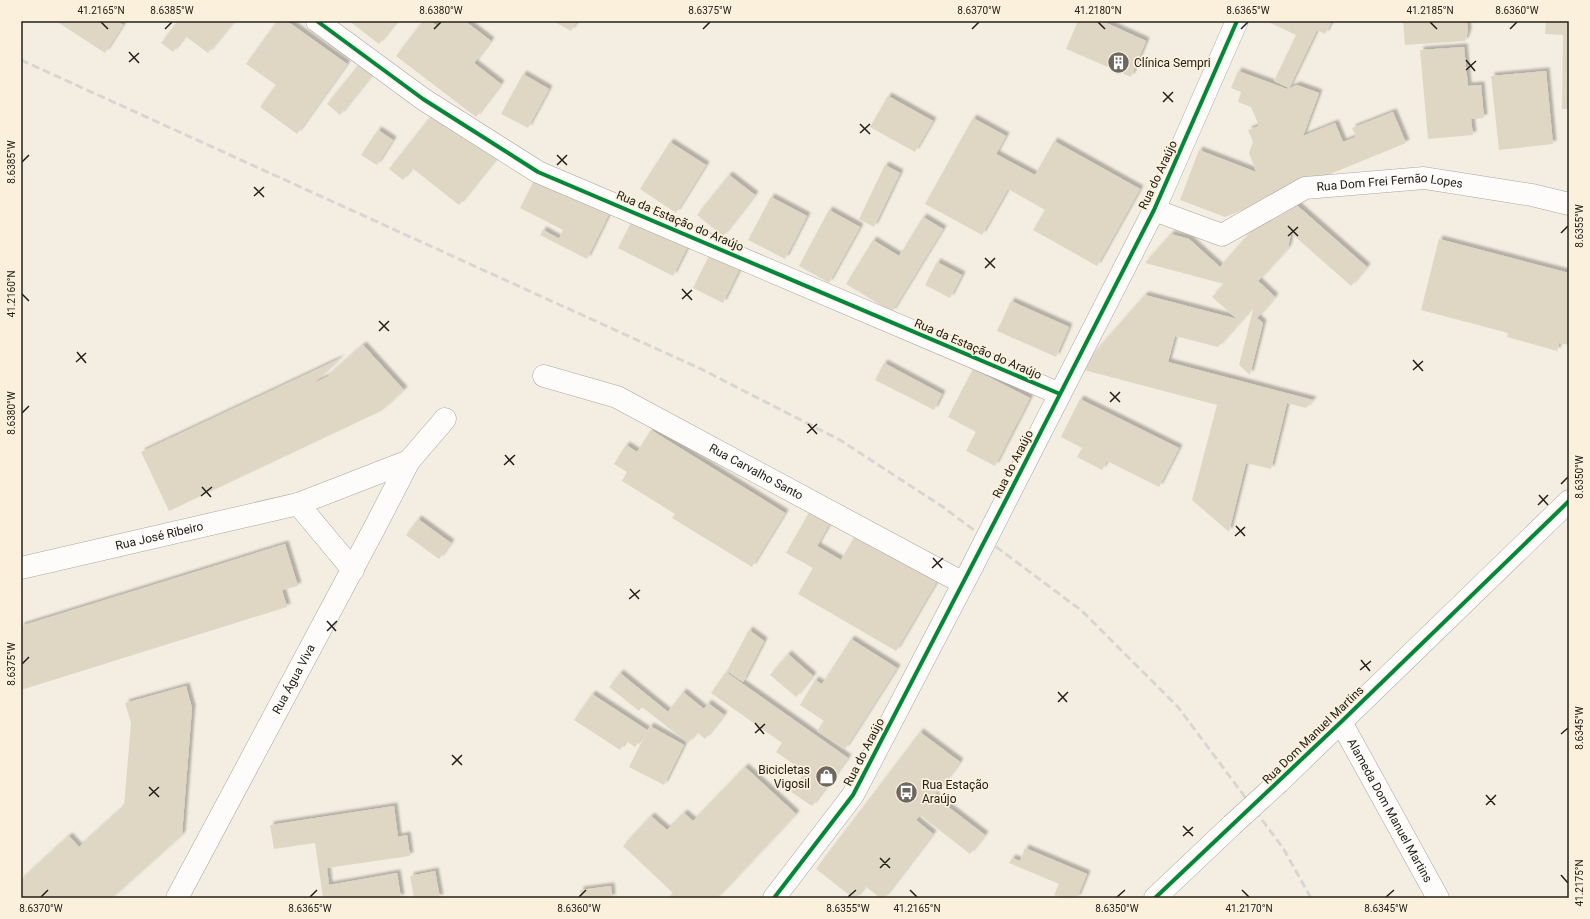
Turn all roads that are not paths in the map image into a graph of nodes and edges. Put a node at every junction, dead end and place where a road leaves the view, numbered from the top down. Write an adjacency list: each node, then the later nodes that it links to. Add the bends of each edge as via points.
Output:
1 (317, 21): 6 (street, Rua da Estação do Araújo, via 422,99 538,172)
2 (1237, 21): 4 (street, Rua do Araújo)
3 (1569, 204): 4 (street, Rua Dom Frei Fernão Lopes, via 1532,195 1424,178 1305,188 1222,235)
4 (1154, 210): 6 (street, Rua do Araújo)
5 (544, 376): 13 (street, Rua Carvalho Santo, via 617,397)
6 (1060, 394): 13 (street, Rua do Araújo, bridge)
7 (445, 419): 8 (street, Rua José Ribeiro)
8 (409, 461): 10 (street, Rua José Ribeiro); 12 (street, Rua Água Viva)
9 (1569, 501): 14 (street, Rua Dom Manuel Martins)
10 (298, 504): 11 (street, Rua José Ribeiro); 12 (street)
11 (21, 568)
12 (353, 570): 16 (street, Rua Água Viva)
13 (968, 574): 15 (street, Rua do Araújo, via 853,795)
14 (1341, 722): 17 (street, Rua Dom Manuel Martins, bridge); 18 (street, Alameda Dom Manuel Martins)
15 (778, 897)
16 (177, 898)
17 (1155, 898)
18 (1438, 898)

